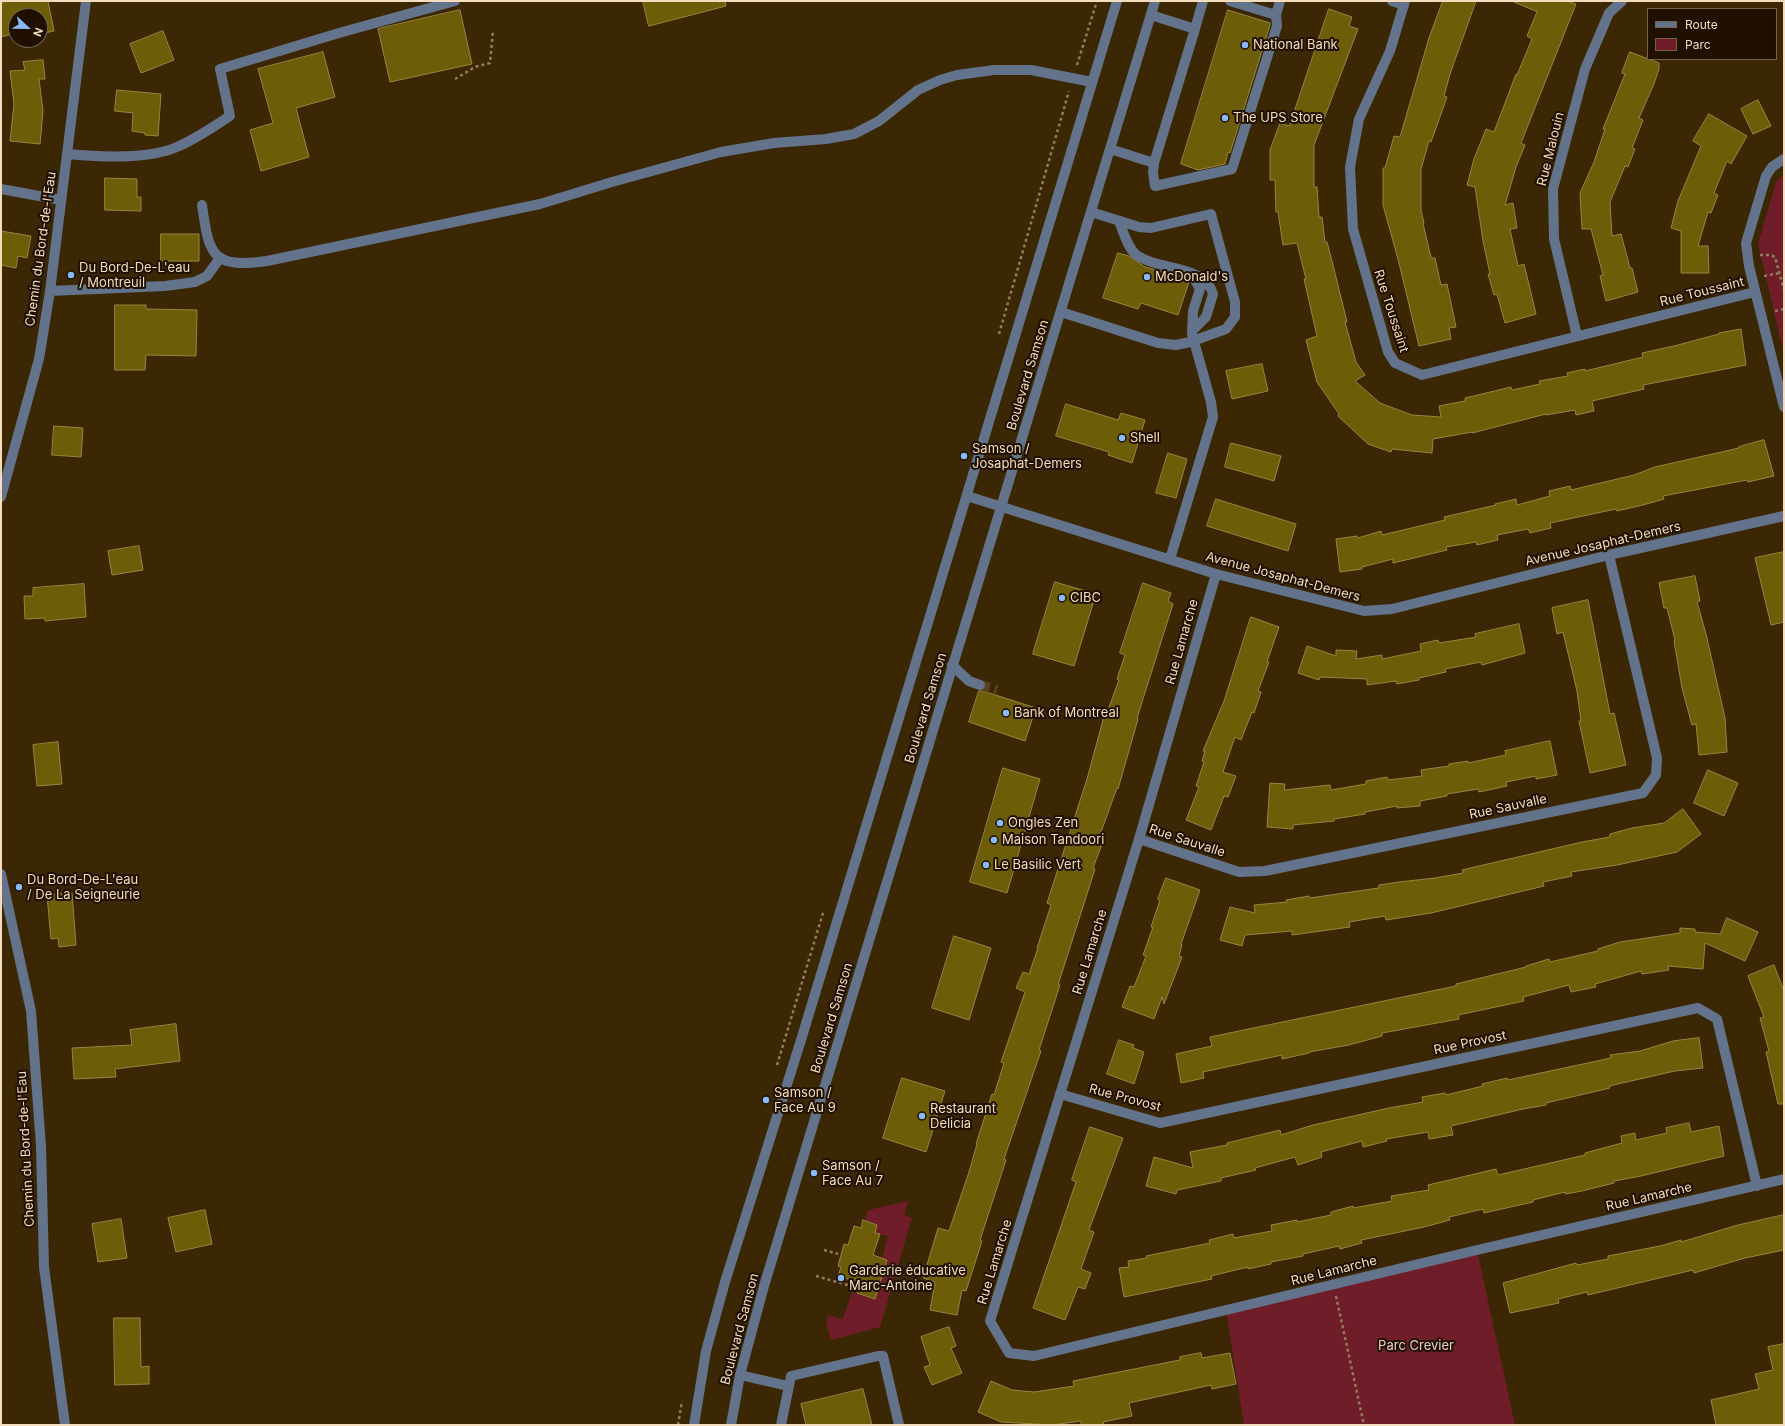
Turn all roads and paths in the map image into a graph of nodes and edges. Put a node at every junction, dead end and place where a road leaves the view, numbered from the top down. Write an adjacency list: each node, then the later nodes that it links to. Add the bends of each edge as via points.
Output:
1 (86, 1): 20 (street, Chemin du Bord-de-l'Eau)
2 (455, 1): 20 (street, via 220,69 230,116 175,148 121,156)
3 (1097, 1): 16 (path)
4 (1117, 1): 18 (street, Boulevard Samson)
5 (1155, 1): 12 (street, Boulevard Samson)
6 (1203, 1): 14 (street)
7 (1230, 1): 13 (street)
8 (1280, 1): 13 (street)
9 (1392, 1): 11 (street)
10 (1622, 1): 35 (street, Rue Malouin, via 1609,13 1585,69 1552,189 1554,239)
11 (1405, 3): 35 (street, Rue Toussaint, via 1390,51 1358,119 1350,167 1353,229 1388,352 1395,363 1422,375)
12 (1151, 15): 14 (street); 19 (street, Boulevard Samson)
13 (1276, 15): 22 (street, via 1277,26 1232,169 1154,186)
14 (1195, 29): 22 (street)
15 (493, 31): 17 (path, via 490,63 475,67)
16 (1073, 77): 18 (street); 29 (street, via 1010,69 957,75 918,90 879,121 854,134 722,152 540,204 285,258 235,263); 36 (path)
17 (455, 80)
18 (1092, 82): 39 (street, Boulevard Samson)
19 (1110, 149): 22 (street); 26 (street, Boulevard Samson)
20 (68, 154): 24 (street, Chemin du Bord-de-l'Eau)
21 (1784, 159): 28 (street, via 1772,167 1766,176 1746,244)
22 (1154, 163)
23 (1, 189): 24 (street)
24 (61, 200): 32 (street, Chemin du Bord-de-l'Eau)
25 (202, 205): 29 (street, via 208,242)
26 (1091, 212): 27 (street); 34 (street, Boulevard Samson)
27 (1119, 221): 37 (street, via 1138,257 1191,273 1209,285 1213,294 1206,317 1193,330); 37 (street, via 1152,228 1211,214 1236,312 1233,322 1222,332)
28 (1748, 257): 30 (path, via 1765,254 1775,257); 33 (street)
29 (220, 258): 32 (street, via 207,276 195,282 165,286)
30 (1783, 282): 31 (path)
31 (1784, 290)
32 (50, 291): 40 (street, Chemin du Bord-de-l'Eau, via 38,359)
33 (1755, 292): 35 (street, Rue Toussaint); 38 (street)
34 (1061, 312): 37 (street, via 1158,343 1176,344); 41 (street, Boulevard Samson)
35 (1577, 336)
36 (998, 339)
37 (1193, 341): 44 (street, via 1211,402 1213,418)
38 (1784, 407)
39 (967, 496): 41 (street, Avenue Josaphat-Demers); 61 (street, Boulevard Samson, via 725,1282 706,1351)
40 (1, 497)
41 (1001, 506): 44 (street, Avenue Josaphat-Demers); 46 (street, Boulevard Samson)
42 (1784, 516): 43 (street, Avenue Josaphat-Demers)
43 (1609, 554): 45 (street, Avenue Josaphat-Demers, via 1392,609 1364,611); 48 (street, Rue Sauvalle, via 1658,758 1656,775 1643,793 1265,871 1238,872)
44 (1170, 559): 45 (street, Avenue Josaphat-Demers)
45 (1216, 574): 48 (street, Rue Lamarche)
46 (952, 665): 47 (street, via 969,681); 58 (street, Boulevard Samson, via 768,1272)
47 (980, 685)
48 (1139, 839): 50 (street, Rue Lamarche)
49 (1, 874): 60 (street, Chemin du Bord-de-l'Eau, via 31,1011 41,1146 44,1267)
50 (1060, 1094): 52 (street, Rue Provost, via 1160,1123 1698,1008 1717,1019); 56 (street, Rue Lamarche, via 990,1321 1009,1353 1034,1356)
51 (1784, 1179): 52 (street, Rue Lamarche)
52 (1757, 1186): 56 (street, Rue Lamarche)
53 (824, 1250): 54 (path)
54 (838, 1254)
55 (816, 1276): 57 (path)
56 (1333, 1284): 65 (path)
57 (858, 1288)
58 (740, 1374): 59 (street); 62 (street, Boulevard Samson)
59 (788, 1386): 63 (street); 64 (street, via 791,1376 884,1356)
60 (65, 1425)
61 (694, 1425)
62 (731, 1425)
63 (781, 1425)
64 (899, 1425)
65 (1364, 1425)

